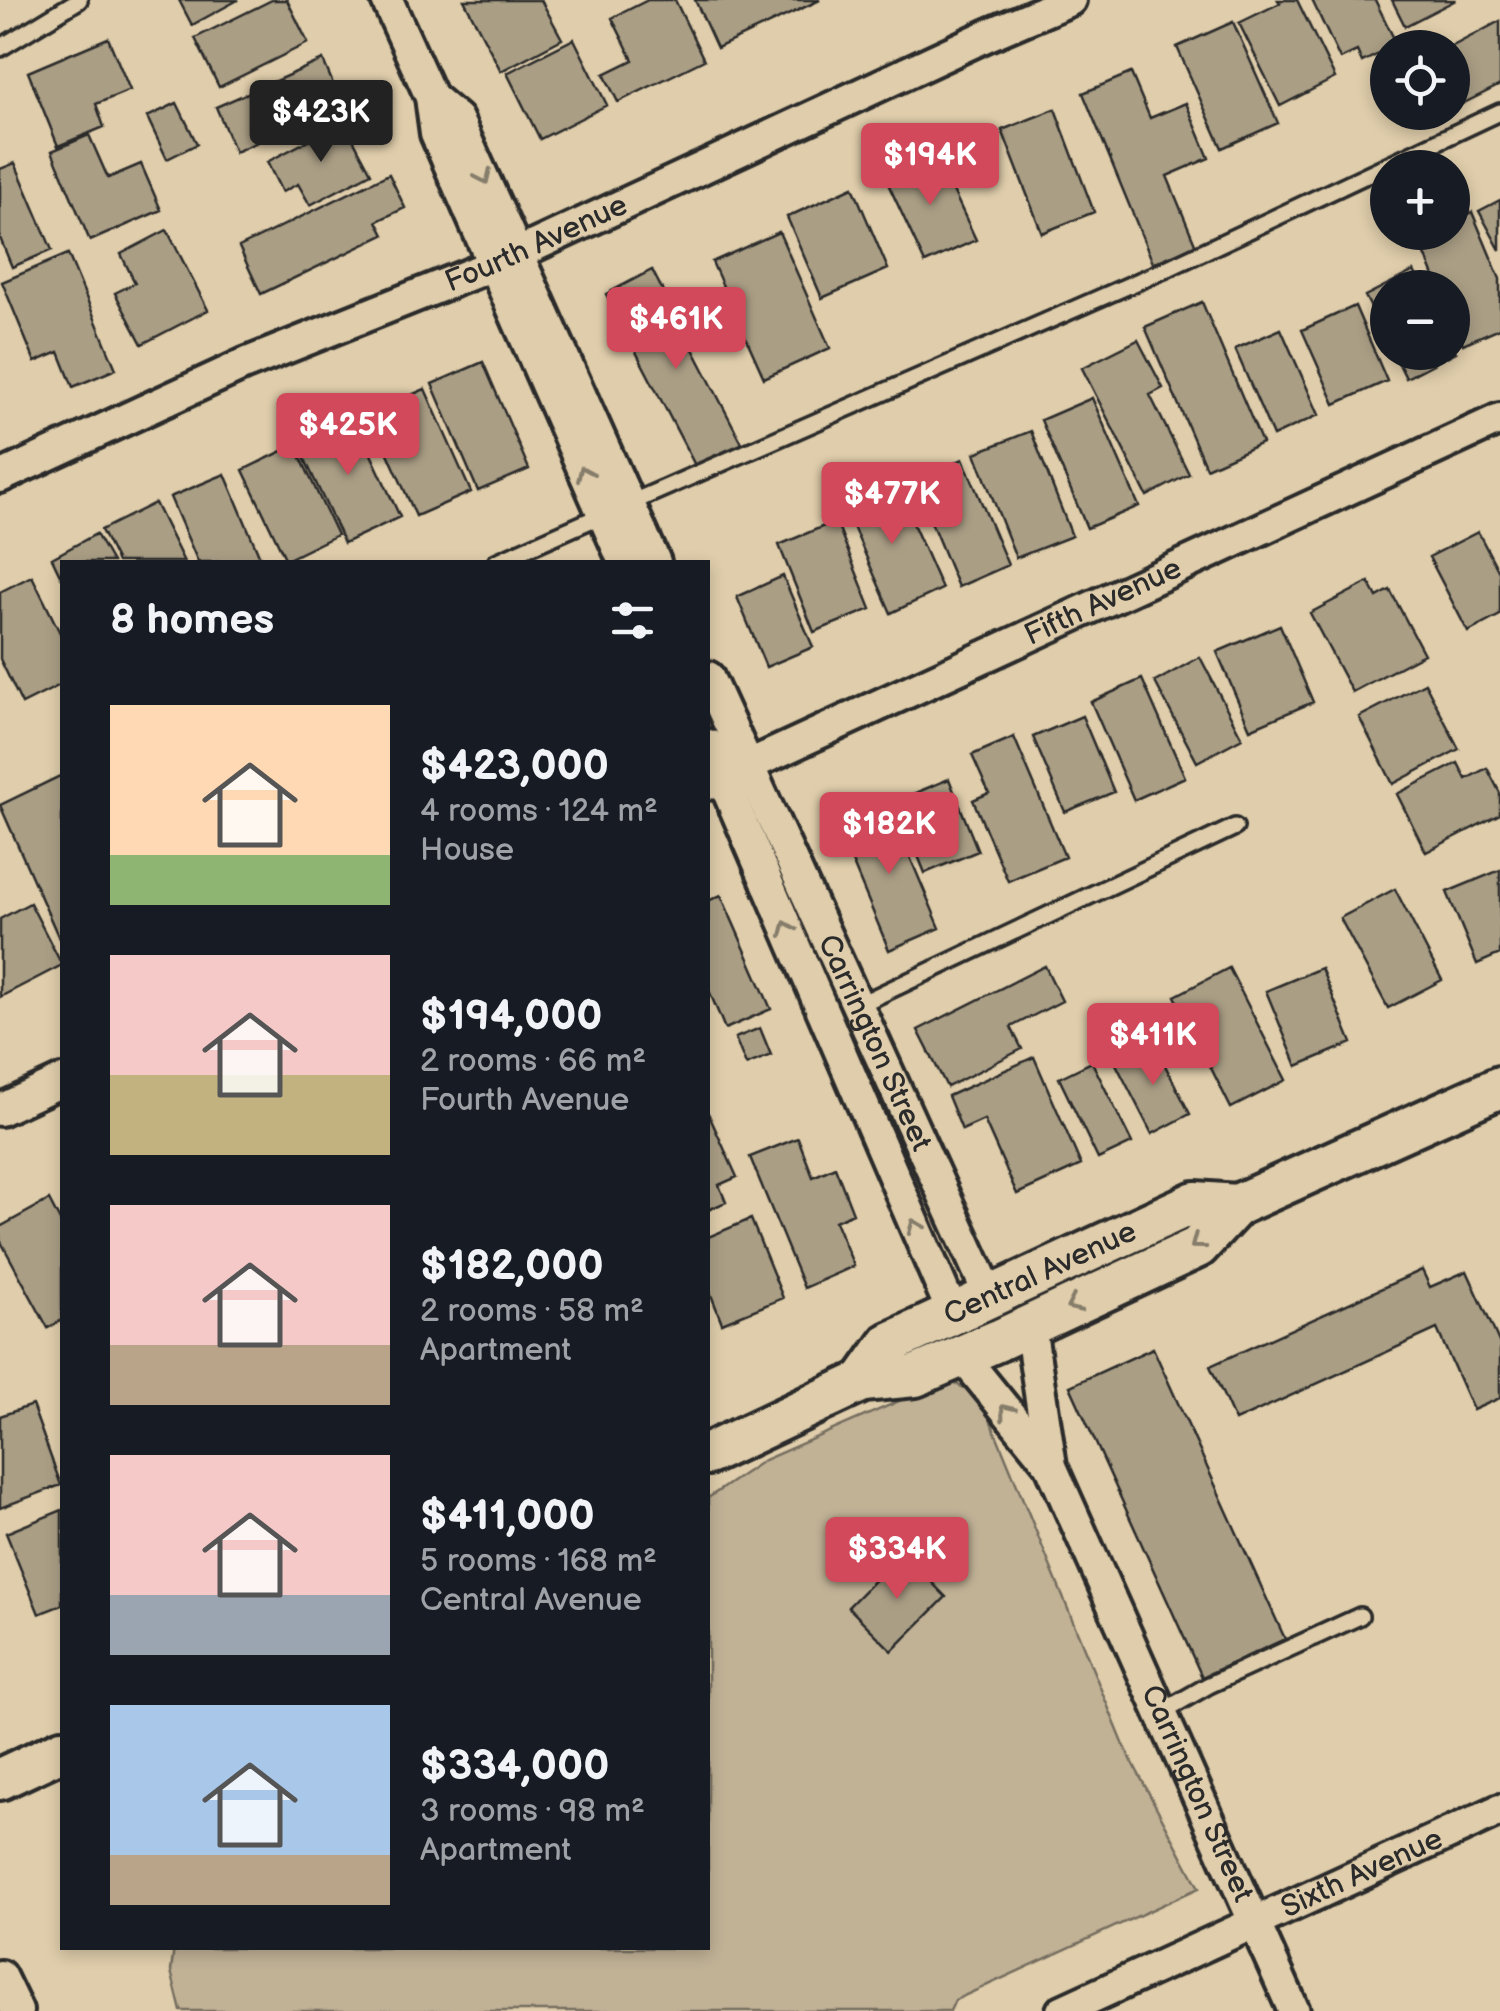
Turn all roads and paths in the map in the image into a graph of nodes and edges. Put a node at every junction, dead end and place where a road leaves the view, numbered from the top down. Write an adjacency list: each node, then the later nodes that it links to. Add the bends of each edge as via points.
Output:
1 (80, 0): 4 (lane)
2 (387, 0): 6 (street, via 431,97 457,119)
3 (1070, 0): 6 (street, Fourth Avenue)
4 (0, 48)
5 (1500, 112): 9 (lane, via 1164,270)
6 (506, 259): 8 (street, Fourth Avenue, via 245,364); 9 (street)
7 (1500, 419): 15 (street, Fifth Avenue)
8 (0, 476)
9 (615, 510): 10 (lane); 11 (street); 12 (street)
10 (501, 560)
11 (624, 560)
12 (653, 560)
13 (710, 688): 15 (street, Carrington Street)
14 (710, 749): 15 (street, Carrington Street)
15 (726, 775): 17 (street, Carrington Street); 23 (street, Carrington Street, one-way to 15)
16 (1236, 827): 17 (lane)
17 (856, 1006): 22 (street, Carrington Street)
18 (60, 1082): 20 (street)
19 (1500, 1087): 21 (main road, Central Avenue)
20 (0, 1110)
21 (1238, 1204): 22 (main road, Central Avenue, via 1195,1202); 24 (main road, Central Avenue, one-way to 24, via 1198,1247)
22 (990, 1299): 23 (main road, Central Avenue)
23 (954, 1316): 26 (main road, Central Avenue, via 890,1343)
24 (1030, 1326): 25 (main road, Central Avenue); 28 (street, Carrington Street)
25 (962, 1356): 26 (main road, Central Avenue, via 914,1376); 28 (street, Carrington Street, one-way to 25)
26 (862, 1382): 27 (main road, Central Avenue)
27 (710, 1453)
28 (1051, 1466): 30 (street, Carrington Street)
29 (1360, 1616): 30 (lane)
30 (1160, 1713): 34 (street, Carrington Street)
31 (60, 1751): 32 (main road)
32 (0, 1779)
33 (1500, 1810): 34 (street, Sixth Avenue)
34 (1253, 1924): 37 (street, Sixth Avenue); 38 (street, Carrington Street)
35 (0, 1976): 36 (street)
36 (17, 2011)
37 (1062, 2011)
38 (1294, 2011)

